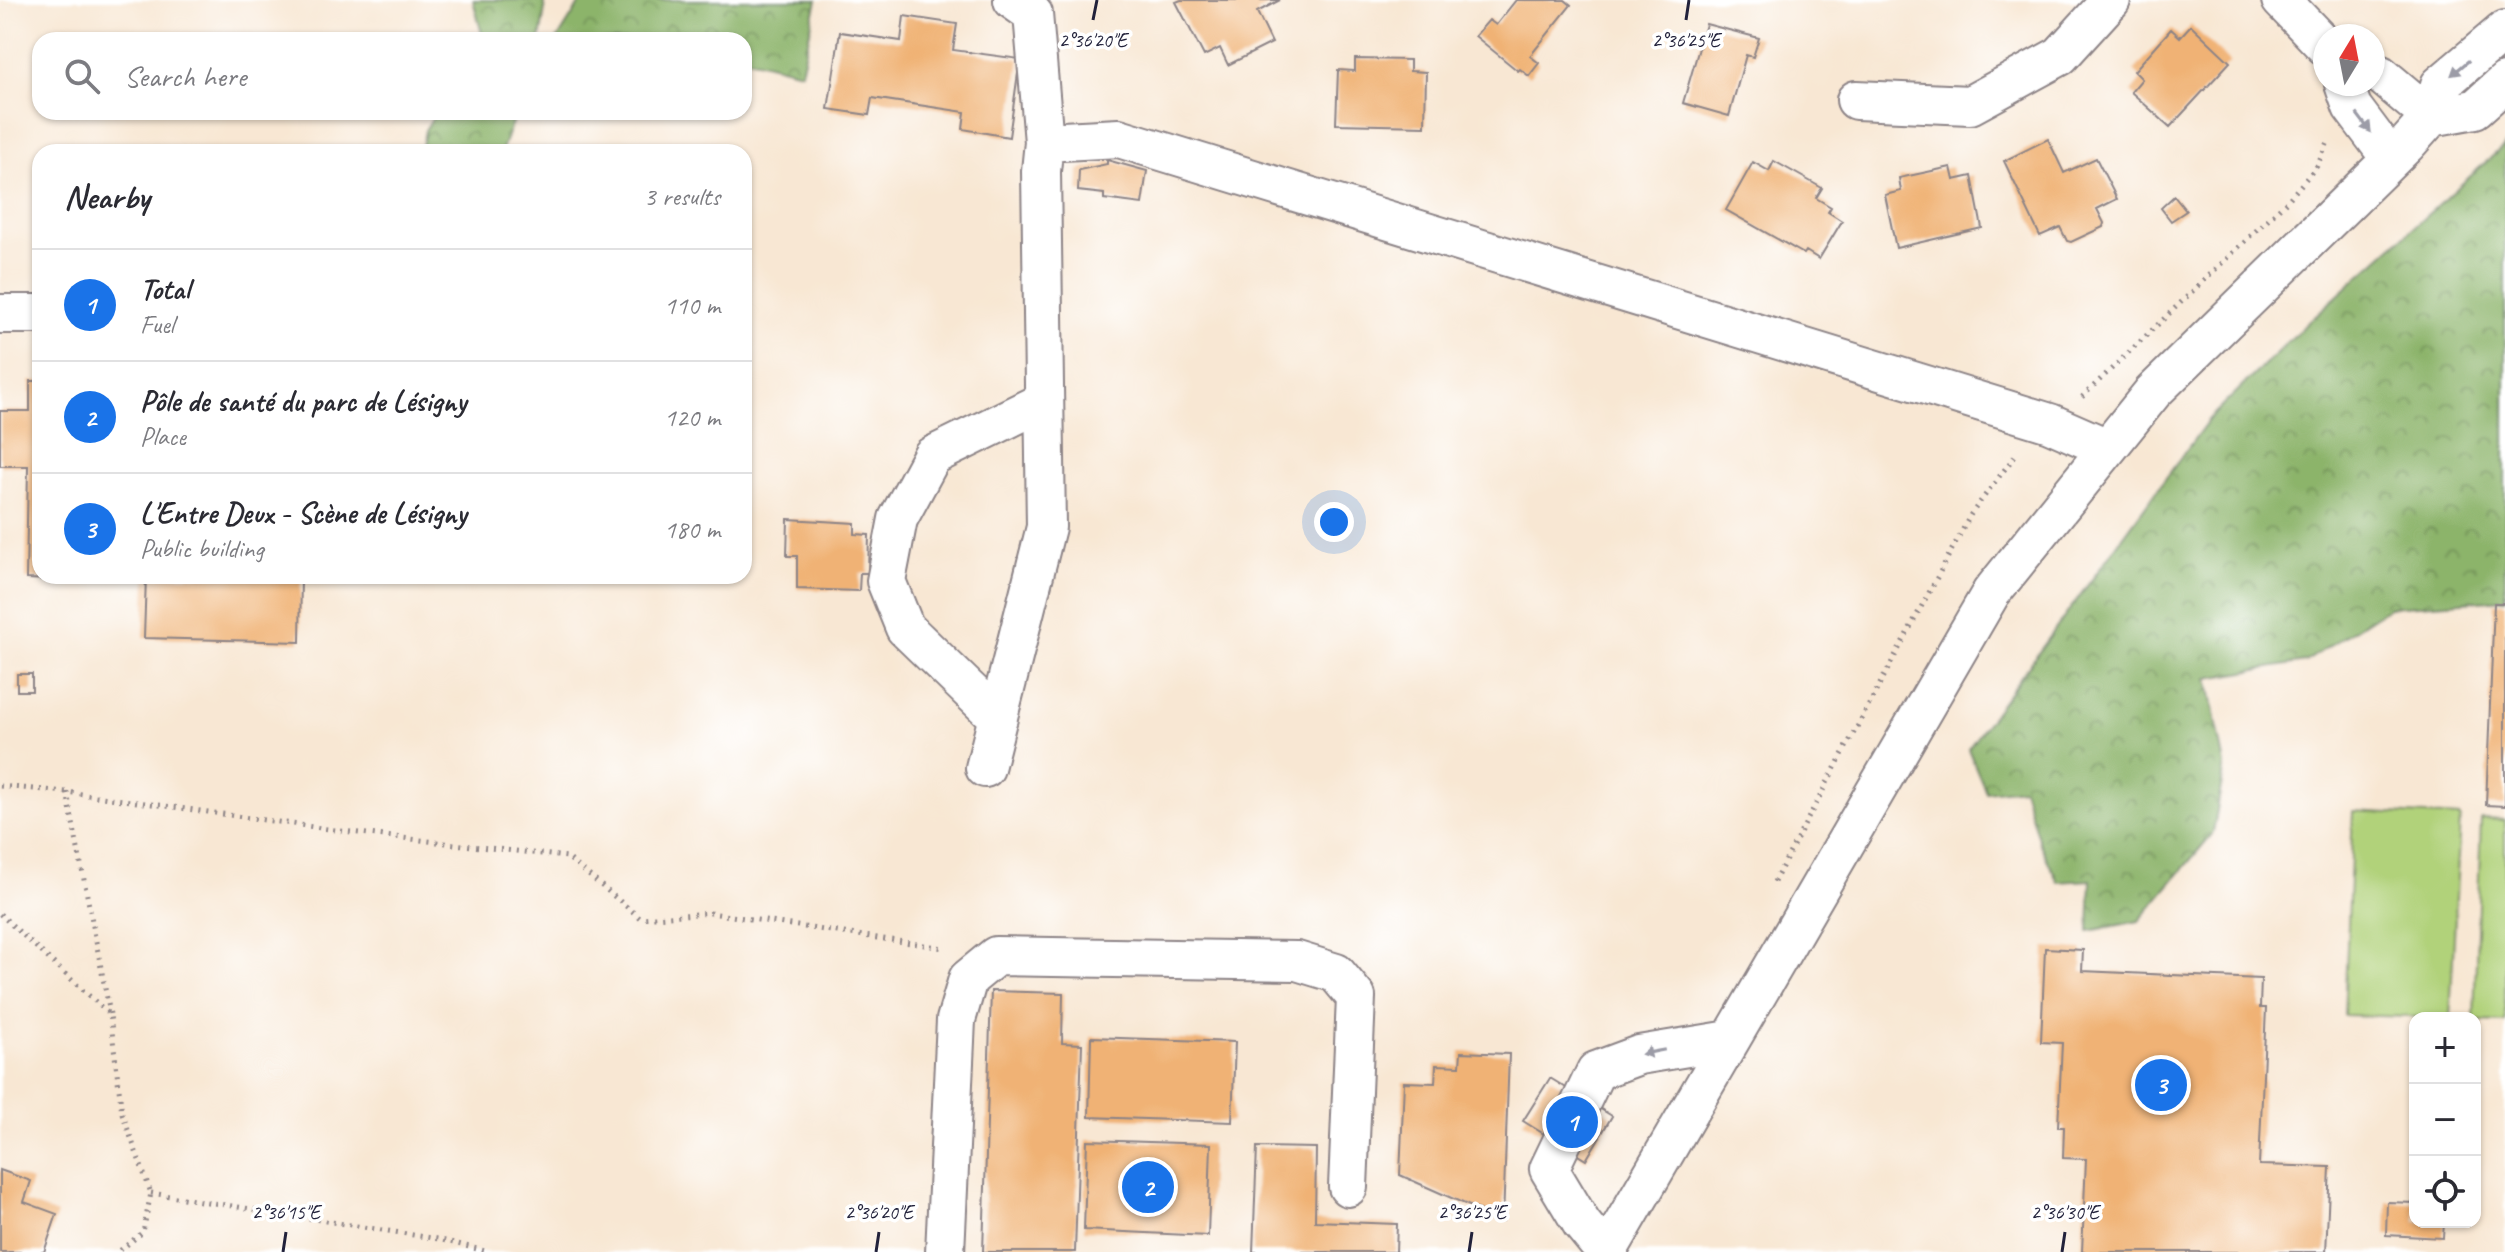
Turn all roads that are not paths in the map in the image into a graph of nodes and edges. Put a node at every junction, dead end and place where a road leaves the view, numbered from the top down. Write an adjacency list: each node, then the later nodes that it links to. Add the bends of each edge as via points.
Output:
1 (1013, 0): 11 (street, via 1033,14)
2 (2111, 0): 9 (street, via 2060,56 1970,105)
3 (2281, 0): 5 (street)
4 (2505, 30): 10 (street, one-way to 10, via 2440,85)
5 (2313, 33)
6 (2385, 78): 10 (street)
7 (2505, 82): 10 (street, via 2475,109)
8 (2348, 96): 12 (street, one-way to 12)
9 (1856, 100)
10 (2431, 117): 12 (street)
11 (1044, 142): 15 (street); 16 (street, via 1119,138 2035,418)
12 (2391, 159): 16 (street, via 2153,392)
13 (0, 314): 14 (street)
14 (32, 314)
15 (1044, 401): 17 (street, via 1046,527); 17 (street, via 932,456 898,519 886,581 905,628)
16 (2107, 448): 19 (street, via 1991,593)
17 (998, 718): 18 (street)
18 (985, 768)
19 (1730, 1040): 22 (street); 22 (street, one-way to 22, via 1639,1055 1596,1071 1549,1169)
20 (1348, 1187): 21 (street, via 1356,997 1336,973 1297,961 996,956 968,979 956,1020)
21 (945, 1252)
22 (1606, 1252)

